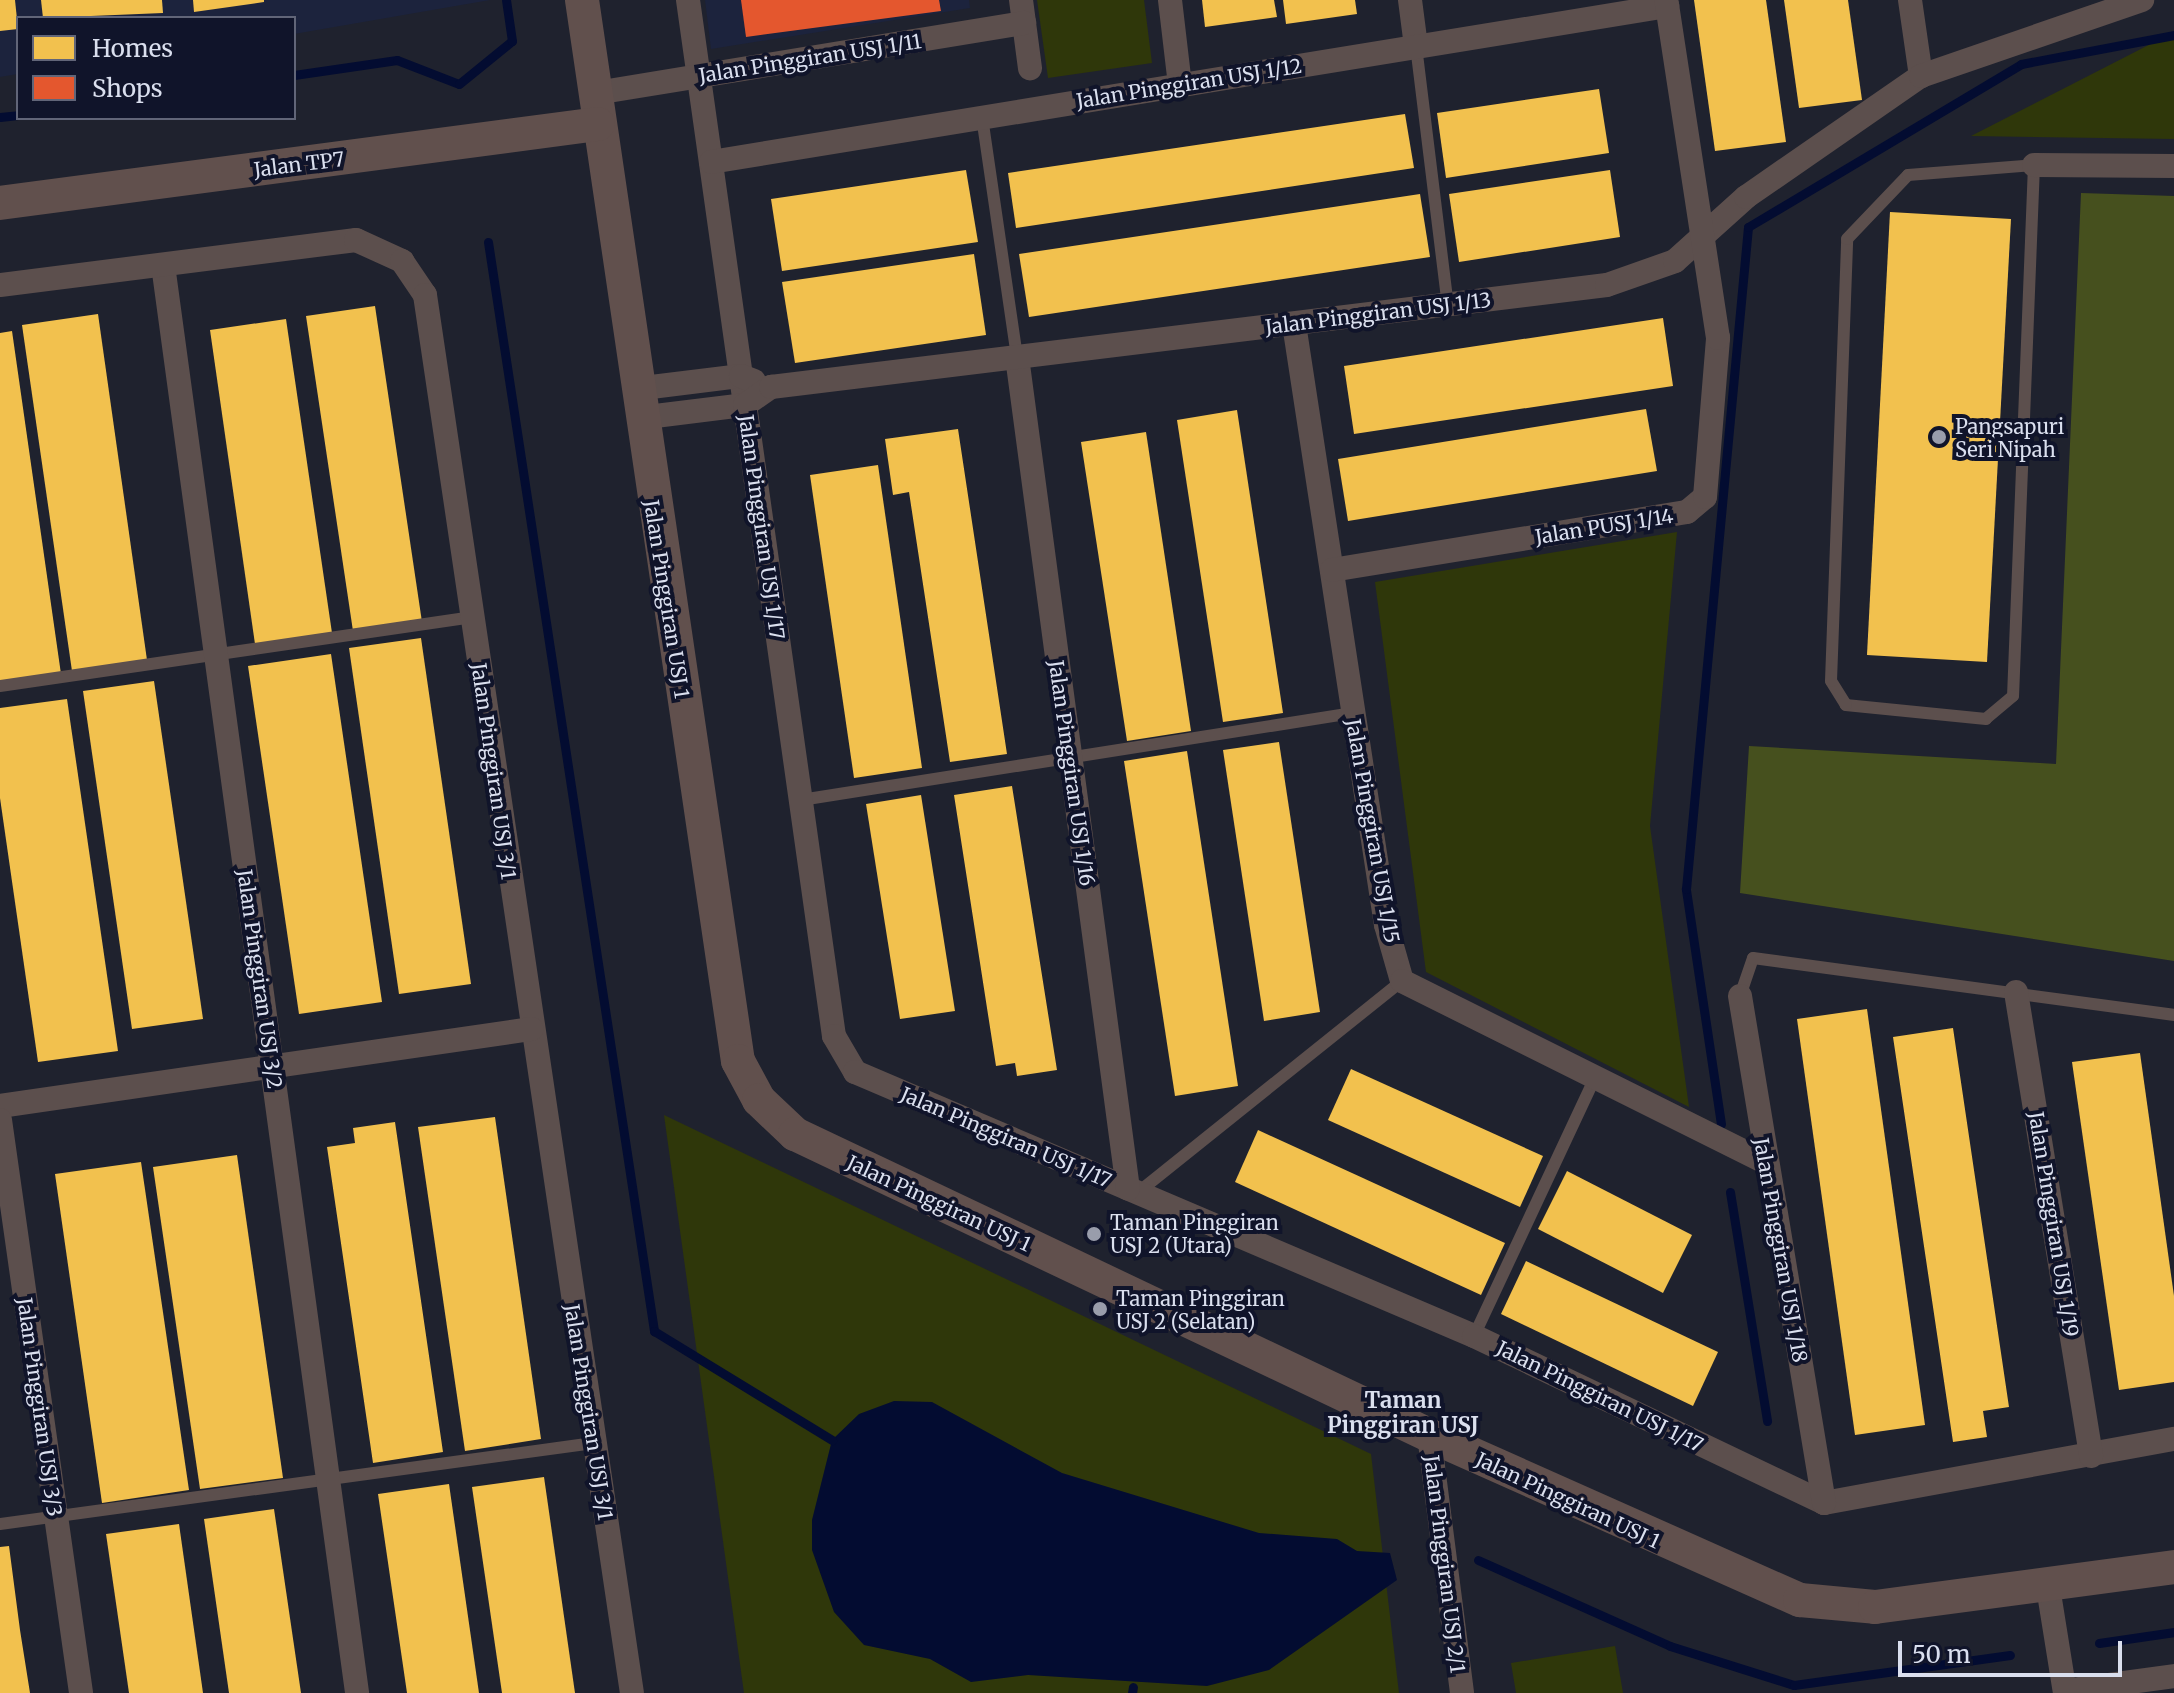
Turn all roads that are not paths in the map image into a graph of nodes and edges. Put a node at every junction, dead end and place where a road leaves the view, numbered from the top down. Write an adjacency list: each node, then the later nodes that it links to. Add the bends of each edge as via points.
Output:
1 (582, 0): 14 (street, Jalan Pinggiran USJ 1)
2 (688, 0): 12 (street, Jalan Pinggiran USJ 1/17)
3 (1170, 0): 13 (street)
4 (1410, 0): 9 (street)
5 (1910, 0): 11 (street)
6 (2142, 0): 11 (street, Jalan Pinggiran USJ 1/13)
7 (1666, 3): 9 (street, Jalan Pinggiran USJ 1/12); 20 (street, Jalan PUSJ 1/14)
8 (1022, 12): 10 (street); 12 (street, Jalan Pinggiran USJ 1/11)
9 (1416, 46): 13 (street, Jalan Pinggiran USJ 1/12); 23 (lane)
10 (1030, 68)
11 (1921, 76): 20 (street, Jalan Pinggiran USJ 1/13)
12 (698, 77): 14 (street, Jalan Pinggiran USJ 1/11); 16 (street, Jalan Pinggiran USJ 1/17)
13 (1180, 85): 15 (street, Jalan Pinggiran USJ 1/12)
14 (597, 109): 19 (street, Jalan TP7); 28 (street, Jalan Pinggiran USJ 1)
15 (982, 117): 16 (street, Jalan Pinggiran USJ 1/12); 25 (lane)
16 (711, 162): 26 (street, Jalan Pinggiran USJ 1/17)
17 (2034, 165): 17 (lane, via 2013,696 1986,719 1846,705 1831,681 1847,239 1908,175); 18 (street)
18 (2174, 166)
19 (0, 203)
20 (1702, 235): 23 (street, Jalan Pinggiran USJ 1/13, via 1675,261 1607,285); 30 (street, Jalan PUSJ 1/14, via 1718,338 1705,497 1687,512)
21 (163, 265): 22 (street, Jalan Pinggiran USJ 3/1); 31 (street, Jalan Pinggiran USJ 3/1, via 356,240 402,261 425,295); 32 (street, Jalan Pinggiran USJ 3/2)
22 (0, 285)
23 (1448, 305): 24 (street, Jalan Pinggiran USJ 1/13)
24 (1294, 324): 25 (street, Jalan Pinggiran USJ 1/13); 30 (street, Jalan Pinggiran USJ 1/15)
25 (1017, 357): 27 (street, Jalan Pinggiran USJ 1/13); 35 (street, Jalan Pinggiran USJ 1/16)
26 (741, 376): 27 (street, Jalan Pinggiran USJ 1/13); 28 (street, Jalan Pinggiran USJ 1/13); 29 (street, Jalan Pinggiran USJ 1/17)
27 (771, 387): 29 (street, Jalan Pinggiran USJ 1/13)
28 (637, 403): 29 (street, Jalan Pinggiran USJ 1/13); 49 (street, Jalan Pinggiran USJ 1, via 738,1061 759,1100 795,1134)
29 (745, 405): 36 (street, Jalan Pinggiran USJ 1/17)
30 (1332, 570): 34 (street, Jalan Pinggiran USJ 1/15)
31 (471, 617): 32 (lane); 41 (street, Jalan Pinggiran USJ 3/1)
32 (216, 654): 33 (lane); 42 (street, Jalan Pinggiran USJ 3/2)
33 (0, 686)
34 (1353, 713): 35 (lane); 37 (street, Jalan Pinggiran USJ 1/15, via 1386,925)
35 (1069, 758): 36 (lane); 47 (street, Jalan Pinggiran USJ 1/16)
36 (801, 800): 47 (street, Jalan Pinggiran USJ 1/17, via 834,1036 855,1072)
37 (1402, 981): 43 (street); 47 (lane)
38 (2016, 992): 39 (lane, via 1753,958); 40 (lane); 52 (street, Jalan Pinggiran USJ 1/19)
39 (1740, 996): 46 (street, Jalan Pinggiran USJ 1/18)
40 (2174, 1015)
41 (531, 1029): 42 (street); 51 (street, Jalan Pinggiran USJ 3/1)
42 (272, 1066): 44 (street); 53 (street, Jalan Pinggiran USJ 3/2)
43 (1595, 1078): 46 (street); 48 (lane)
44 (0, 1106)
45 (0, 1120): 55 (street, Jalan Pinggiran USJ 3/3)
46 (1767, 1163): 54 (street, Jalan Pinggiran USJ 1/18)
47 (1132, 1191): 48 (street, Jalan Pinggiran USJ 1/17)
48 (1474, 1336): 54 (street, Jalan Pinggiran USJ 1/17)
49 (1429, 1435): 58 (street, Jalan Pinggiran USJ 1, via 1800,1600 1875,1607); 64 (street, Jalan Pinggiran USJ 2/1)
50 (2174, 1439): 52 (street)
51 (594, 1443): 53 (lane); 63 (street, Jalan Pinggiran USJ 3/1)
52 (2091, 1456): 54 (street)
53 (329, 1479): 55 (lane); 62 (street, Jalan Pinggiran USJ 3/2)
54 (1824, 1503)
55 (56, 1516): 56 (lane); 61 (street, Jalan Pinggiran USJ 3/3)
56 (0, 1524)
57 (2174, 1567): 58 (street, Jalan Pinggiran USJ 1)
58 (2048, 1587): 60 (street)
59 (2174, 1676): 60 (street)
60 (2065, 1692)
61 (81, 1693)
62 (357, 1693)
63 (632, 1693)
64 (1462, 1693)

